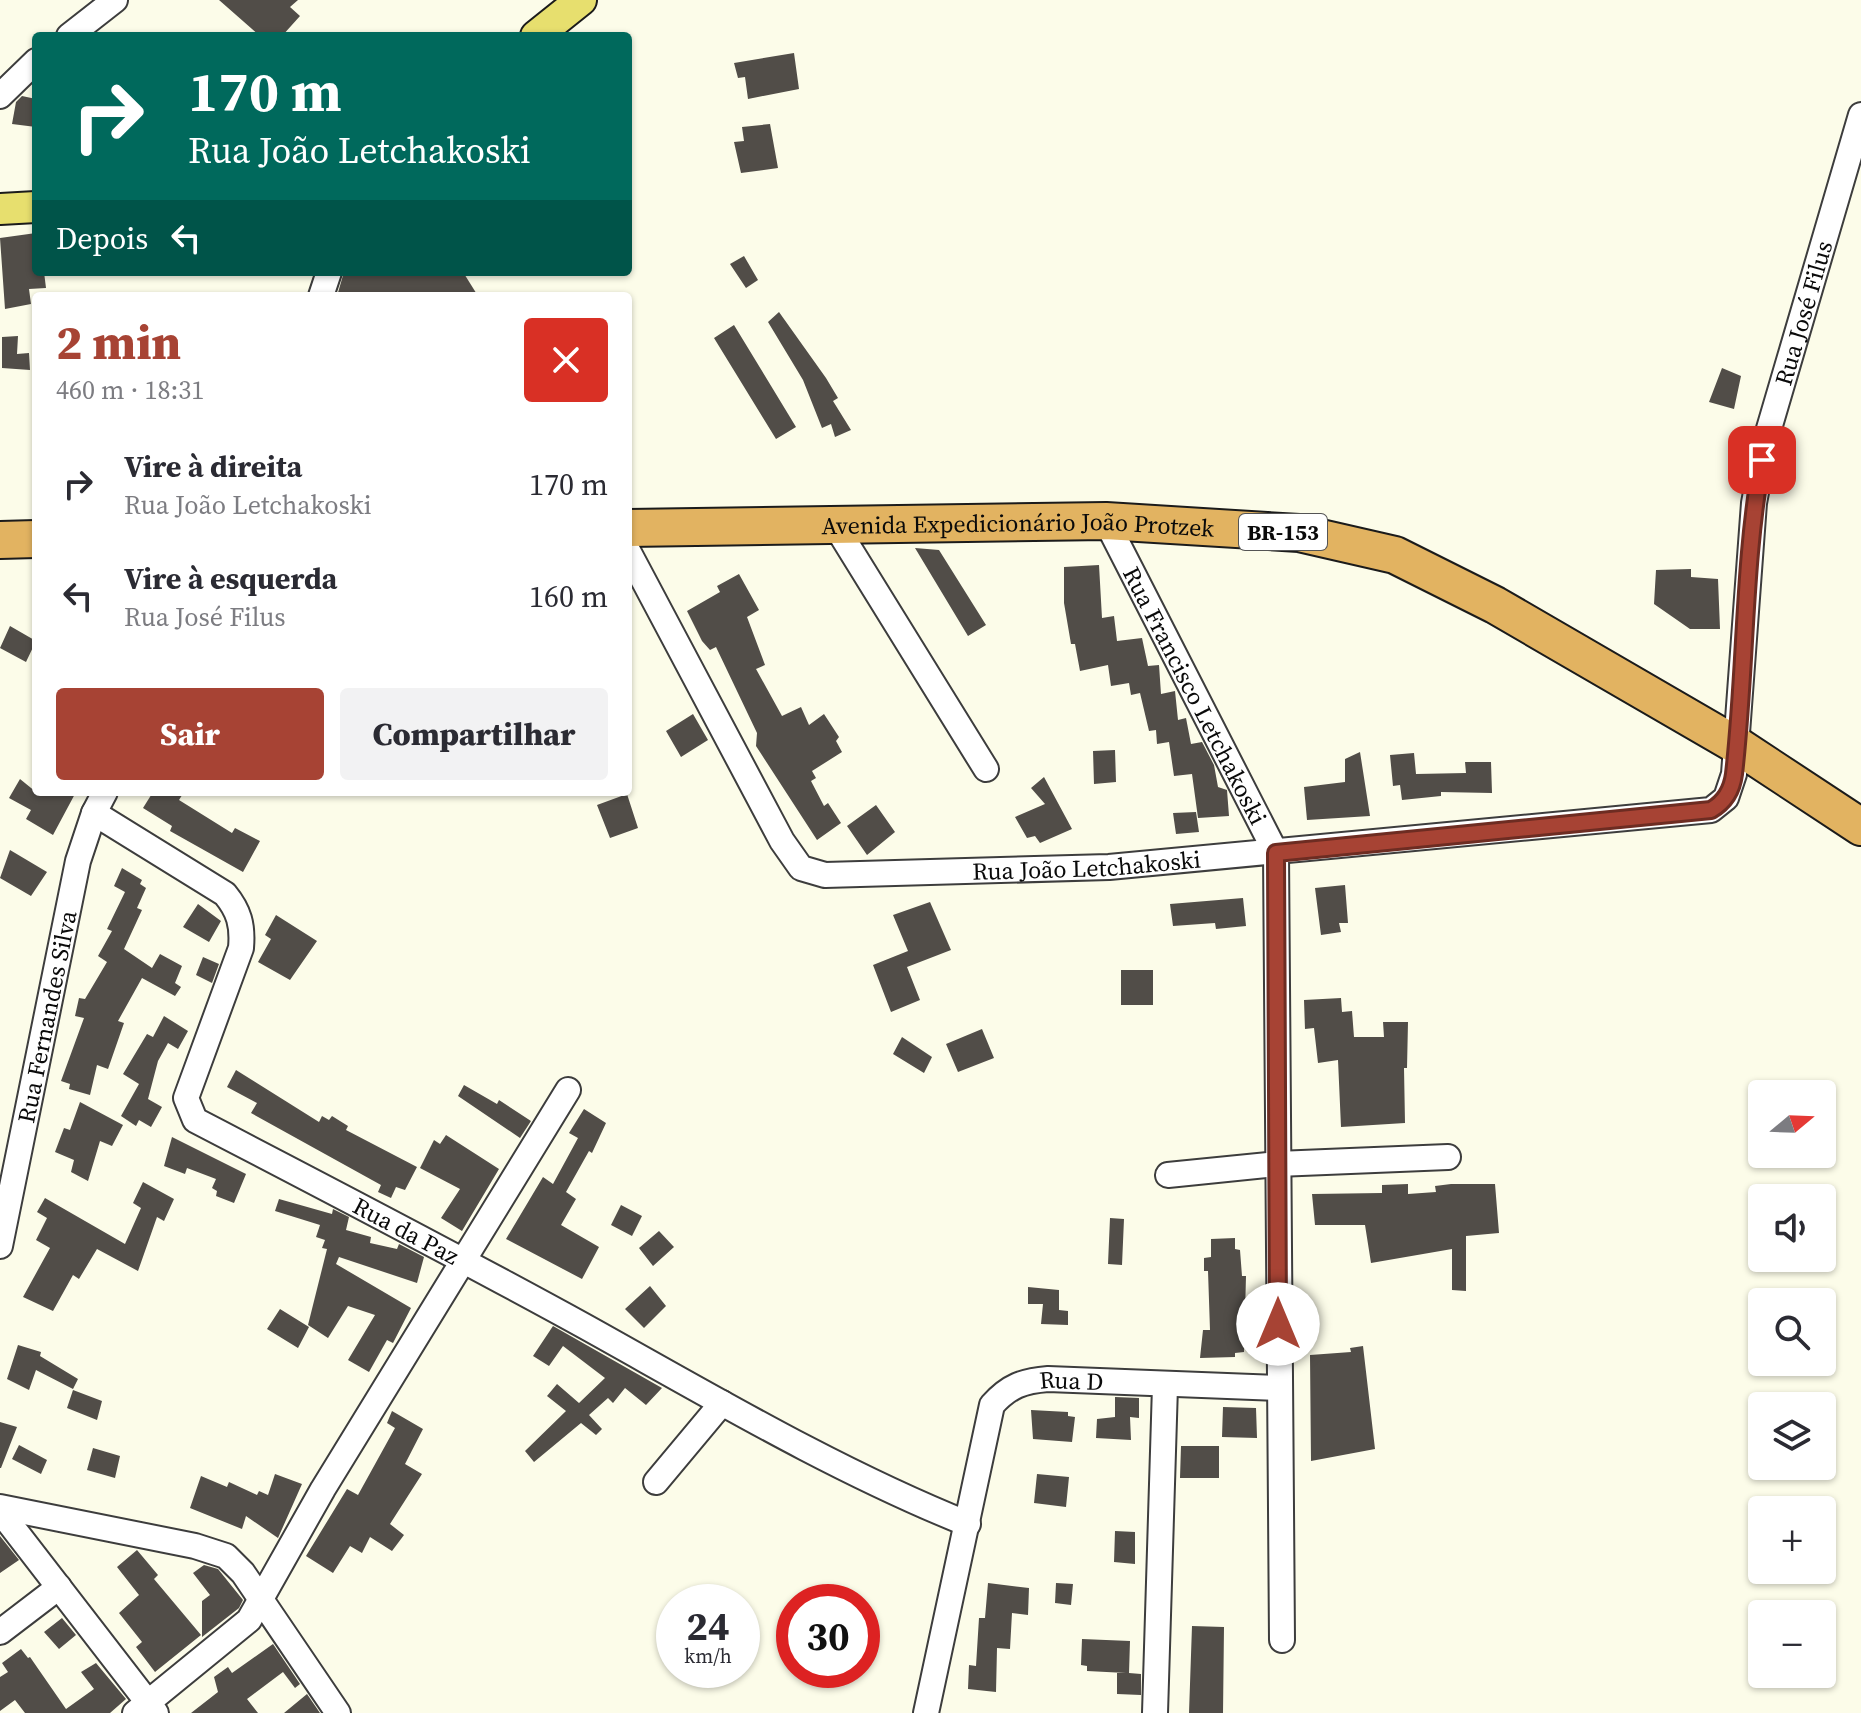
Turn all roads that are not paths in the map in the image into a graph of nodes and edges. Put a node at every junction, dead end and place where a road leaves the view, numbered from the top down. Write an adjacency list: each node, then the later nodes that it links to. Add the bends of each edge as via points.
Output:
1 (115, 0): 3 (street)
2 (581, 0): 4 (main road)
3 (74, 32)
4 (541, 32)
5 (32, 65): 6 (street)
6 (0, 96)
7 (1861, 115): 16 (street, Rua José Filus, via 1766,439 1754,503)
8 (32, 207): 9 (main road)
9 (0, 209)
10 (1106, 521): 11 (highway, Avenida Expedicionário João Protzek / BR-153); 16 (highway, Avenida Expedicionário João Protzek / BR-153, via 1299,533 1395,555 1495,605); 21 (street, Rua Francisco Letchakoski)
11 (835, 525): 12 (highway, Avenida Expedicionário João Protzek / BR-153); 17 (street)
12 (632, 528)
13 (32, 539): 14 (highway)
14 (0, 540)
15 (632, 559): 21 (street, Rua João Letchakoski, via 801,868 825,875 1109,867)
16 (1738, 746): 18 (street, Rua José Filus); 20 (highway, Avenida Expedicionário João Protzek / BR-153)
17 (986, 769)
18 (1726, 798): 21 (street, Rua João Letchakoski, via 1711,810)
19 (99, 802): 26 (street, Rua Fernandes Silva, via 78,861); 27 (street, Rua da Paz, via 237,908 241,948 186,1098 195,1120)
20 (1861, 827)
21 (1276, 853): 24 (street, Rua Francisco Letchakoski)
22 (568, 1090): 27 (street)
23 (1448, 1157): 24 (street)
24 (1277, 1164): 25 (street); 29 (street, Rua Francisco Letchakoski)
25 (1168, 1175)
26 (0, 1246)
27 (462, 1259): 30 (street, Rua da Paz); 35 (street)
28 (1165, 1386): 29 (street, Rua D); 33 (street, Rua D, via 1048,1379 1005,1390 992,1405); 41 (street)
29 (1278, 1388): 37 (street, Rua Francisco Letchakoski)
30 (722, 1403): 31 (street); 33 (street, Rua da Paz)
31 (656, 1482)
32 (0, 1509): 34 (street); 35 (street, via 226,1556)
33 (968, 1524): 40 (street, Rua D)
34 (59, 1587): 36 (street); 38 (street)
35 (260, 1599): 38 (street, via 238,1632); 39 (street)
36 (0, 1632)
37 (1282, 1640)
38 (146, 1710)
39 (338, 1713)
40 (926, 1713)
41 (1155, 1713)

